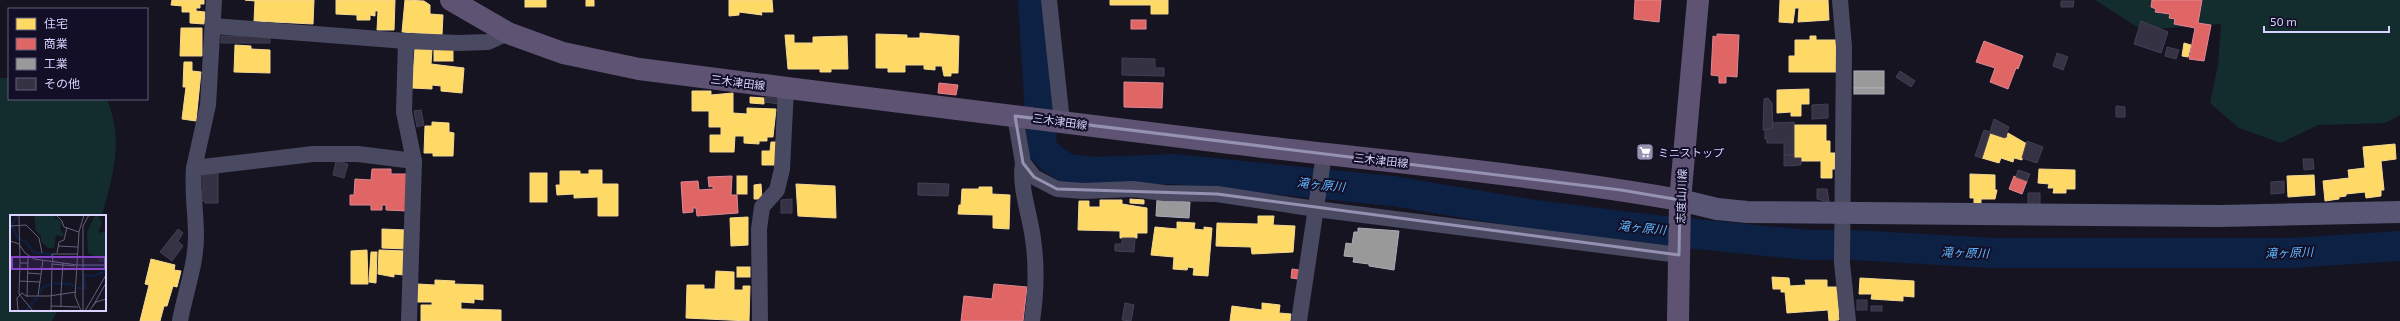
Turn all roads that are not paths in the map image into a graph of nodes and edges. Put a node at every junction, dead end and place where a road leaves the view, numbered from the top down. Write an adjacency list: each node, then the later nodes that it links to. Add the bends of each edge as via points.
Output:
1 (214, 0): 6 (street)
2 (451, 0): 7 (main road, 三木津田線)
3 (1049, 0): 11 (street)
4 (1698, 0): 17 (main road, 志度山川線)
5 (1840, 0): 19 (street, via 1844,47)
6 (213, 26): 8 (street); 15 (street, via 208,105)
7 (508, 33): 8 (street, via 488,42); 9 (main road, 三木津田線, via 563,53 639,69)
8 (406, 41): 13 (street, via 404,112)
9 (786, 88): 10 (main road, 三木津田線); 23 (street, via 782,169 777,190 762,207 759,229)
10 (1021, 116): 11 (main road, 三木津田線); 14 (street)
11 (1059, 121): 12 (main road, 三木津田線)
12 (1323, 159): 16 (street); 17 (main road, 三木津田線, via 1460,169 1621,190)
13 (414, 161): 15 (street, via 358,154 313,154); 22 (street)
14 (1024, 163): 16 (street, via 1034,177 1057,189 1133,189); 24 (street, via 1021,176 1036,266)
15 (194, 168): 21 (street, via 192,194 195,248)
16 (1316, 204): 20 (street); 25 (street)
17 (1680, 208): 19 (street); 20 (main road, 志度山川線)
18 (2400, 212): 19 (street, via 2218,216)
19 (1842, 214): 27 (street, via 1842,263)
20 (1680, 252): 26 (main road, 志度山川線)
21 (180, 321)
22 (409, 321)
23 (760, 321)
24 (1032, 321)
25 (1299, 321)
26 (1678, 321)
27 (1848, 321)

